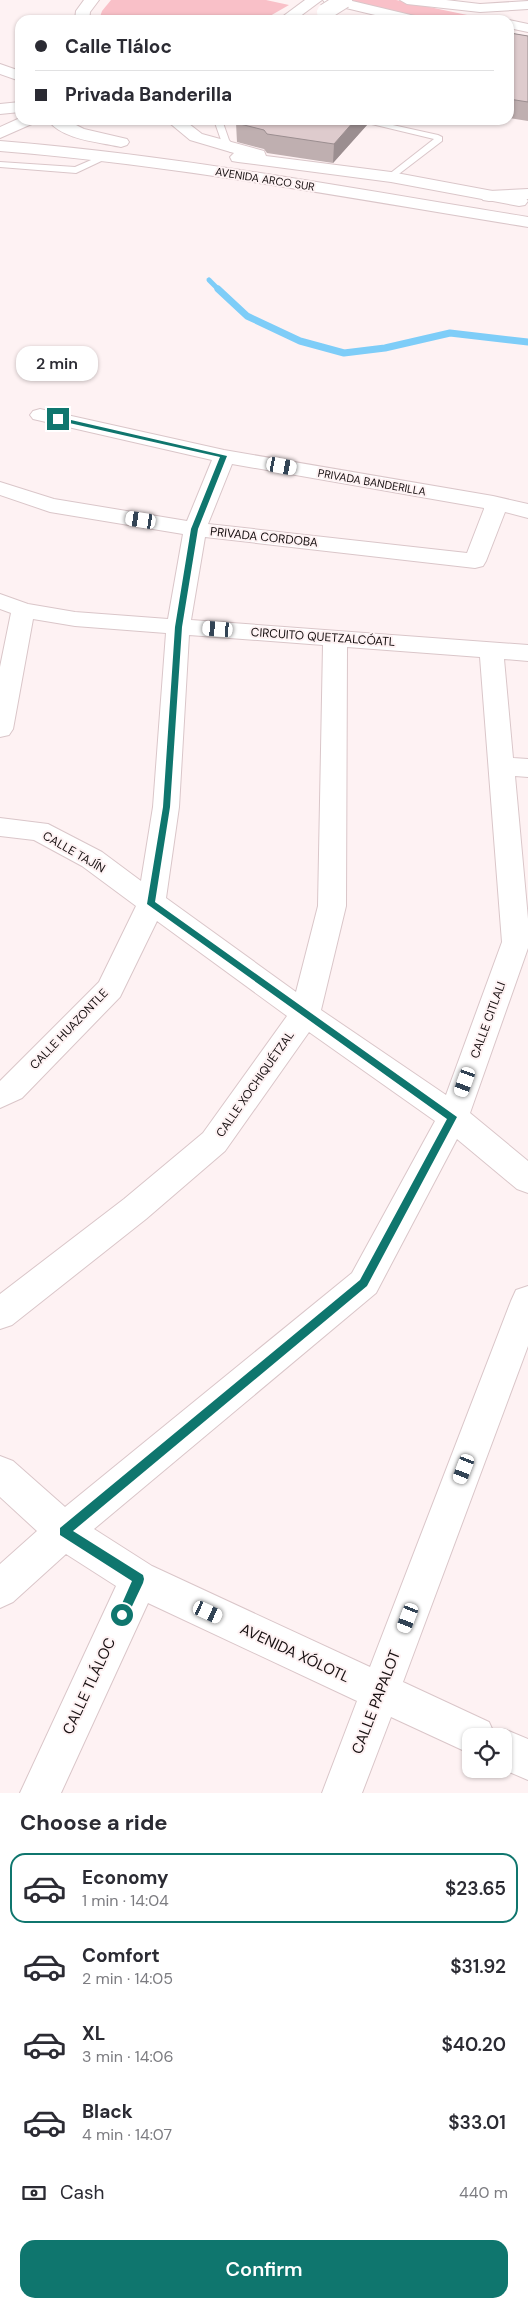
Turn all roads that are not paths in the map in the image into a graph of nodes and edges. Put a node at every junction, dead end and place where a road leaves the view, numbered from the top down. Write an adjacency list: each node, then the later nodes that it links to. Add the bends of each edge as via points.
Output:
1 (92, 0): 9 (main road)
2 (344, 0): 7 (main road, bridge)
3 (401, 0): 14 (main road)
4 (407, 0): 6 (main road, via 480,8)
5 (310, 4): 10 (main road)
6 (528, 5)
7 (323, 11): 8 (main road)
8 (367, 11): 11 (main road); 12 (main road); 13 (main road)
9 (83, 15)
10 (293, 15)
11 (375, 15)
12 (380, 15)
13 (388, 15)
14 (469, 15)
15 (514, 25): 16 (main road)
16 (528, 28)
17 (0, 69): 18 (main road)
18 (15, 74)
19 (0, 99): 20 (main road)
20 (15, 100)
21 (15, 102): 22 (main road)
22 (0, 109)
23 (17, 125): 28 (main road)
24 (62, 125): 29 (main road, via 84,134)
25 (180, 125): 31 (main road, via 196,138)
26 (220, 125): 31 (lane)
27 (382, 125): 36 (lane, via 438,137 438,141)
28 (0, 133)
29 (137, 145)
30 (0, 146): 33 (main road, AVENIDA ARCO SUR)
31 (233, 150): 35 (main road)
32 (185, 151): 35 (main road, AVENIDA ARCO SUR)
33 (108, 156): 34 (lane, via 76,170); 40 (main road, AVENIDA ARCO SUR)
34 (0, 164)
35 (311, 166): 36 (main road, AVENIDA ARCO SUR)
36 (391, 177): 38 (main road, AVENIDA ARCO SUR)
37 (528, 194): 38 (main road)
38 (489, 196): 39 (main road, AVENIDA ARCO SUR)
39 (528, 203)
40 (528, 222)
41 (40, 415): 42 (main road, PRIVADA BANDERILLA)
42 (224, 456): 44 (main road, PRIVADA BANDERILLA); 46 (main road, CALLE HUAZONTLE)
43 (0, 488): 46 (main road, PRIVADA CORDOBA, via 50,505)
44 (494, 506): 45 (main road, PRIVADA BANDERILLA); 46 (main road, PRIVADA CORDOBA, via 475,561)
45 (528, 511)
46 (195, 529): 49 (main road, CALLE HUAZONTLE)
47 (0, 601): 48 (main road, CIRCUITO QUETZALCÓATL)
48 (23, 610): 49 (main road, CIRCUITO QUETZALCÓATL, via 74,619); 53 (main road)
49 (178, 627): 50 (main road, CIRCUITO QUETZALCÓATL); 56 (main road, CALLE HUAZONTLE, via 166,807)
50 (334, 637): 51 (main road, CIRCUITO QUETZALCÓATL); 57 (main road, CALLE XOCHIQUÉTZAL, via 332,906)
51 (491, 649): 52 (main road, CIRCUITO QUETZALCÓATL); 54 (main road, CALLE CITLALI)
52 (528, 653)
53 (0, 729)
54 (515, 767): 59 (main road, CALLE CITLALI, via 516,942)
55 (0, 827): 56 (main road, CALLE TAJÍN, via 39,831 92,859)
56 (151, 904): 57 (main road, CALLE TAJÍN); 58 (main road, CALLE HUAZONTLE, via 110,989 11,1089)
57 (305, 1014): 59 (main road, CALLE TAJÍN); 62 (main road, CALLE XOCHIQUÉTZAL, via 214,1142 135,1209)
58 (0, 1096)
59 (452, 1117): 60 (main road, CALLE TAJÍN); 64 (main road, CALLE CITLALI, via 364,1283)
60 (528, 1180)
61 (528, 1302): 67 (main road, CALLE PAPALOT)
62 (0, 1314)
63 (0, 1473): 64 (main road, AVENIDA XÓLOTL)
64 (64, 1531): 65 (main road, AVENIDA XÓLOTL); 66 (main road, CALLE CITLALI)
65 (139, 1579): 67 (main road, AVENIDA XÓLOTL); 71 (main road, CALLE TLÁLOC)
66 (0, 1590)
67 (380, 1693): 68 (main road, AVENIDA XÓLOTL); 72 (main road, CALLE PAPALOT)
68 (462, 1730)
69 (512, 1753): 70 (main road)
70 (528, 1760)
71 (40, 1793)
72 (342, 1793)

